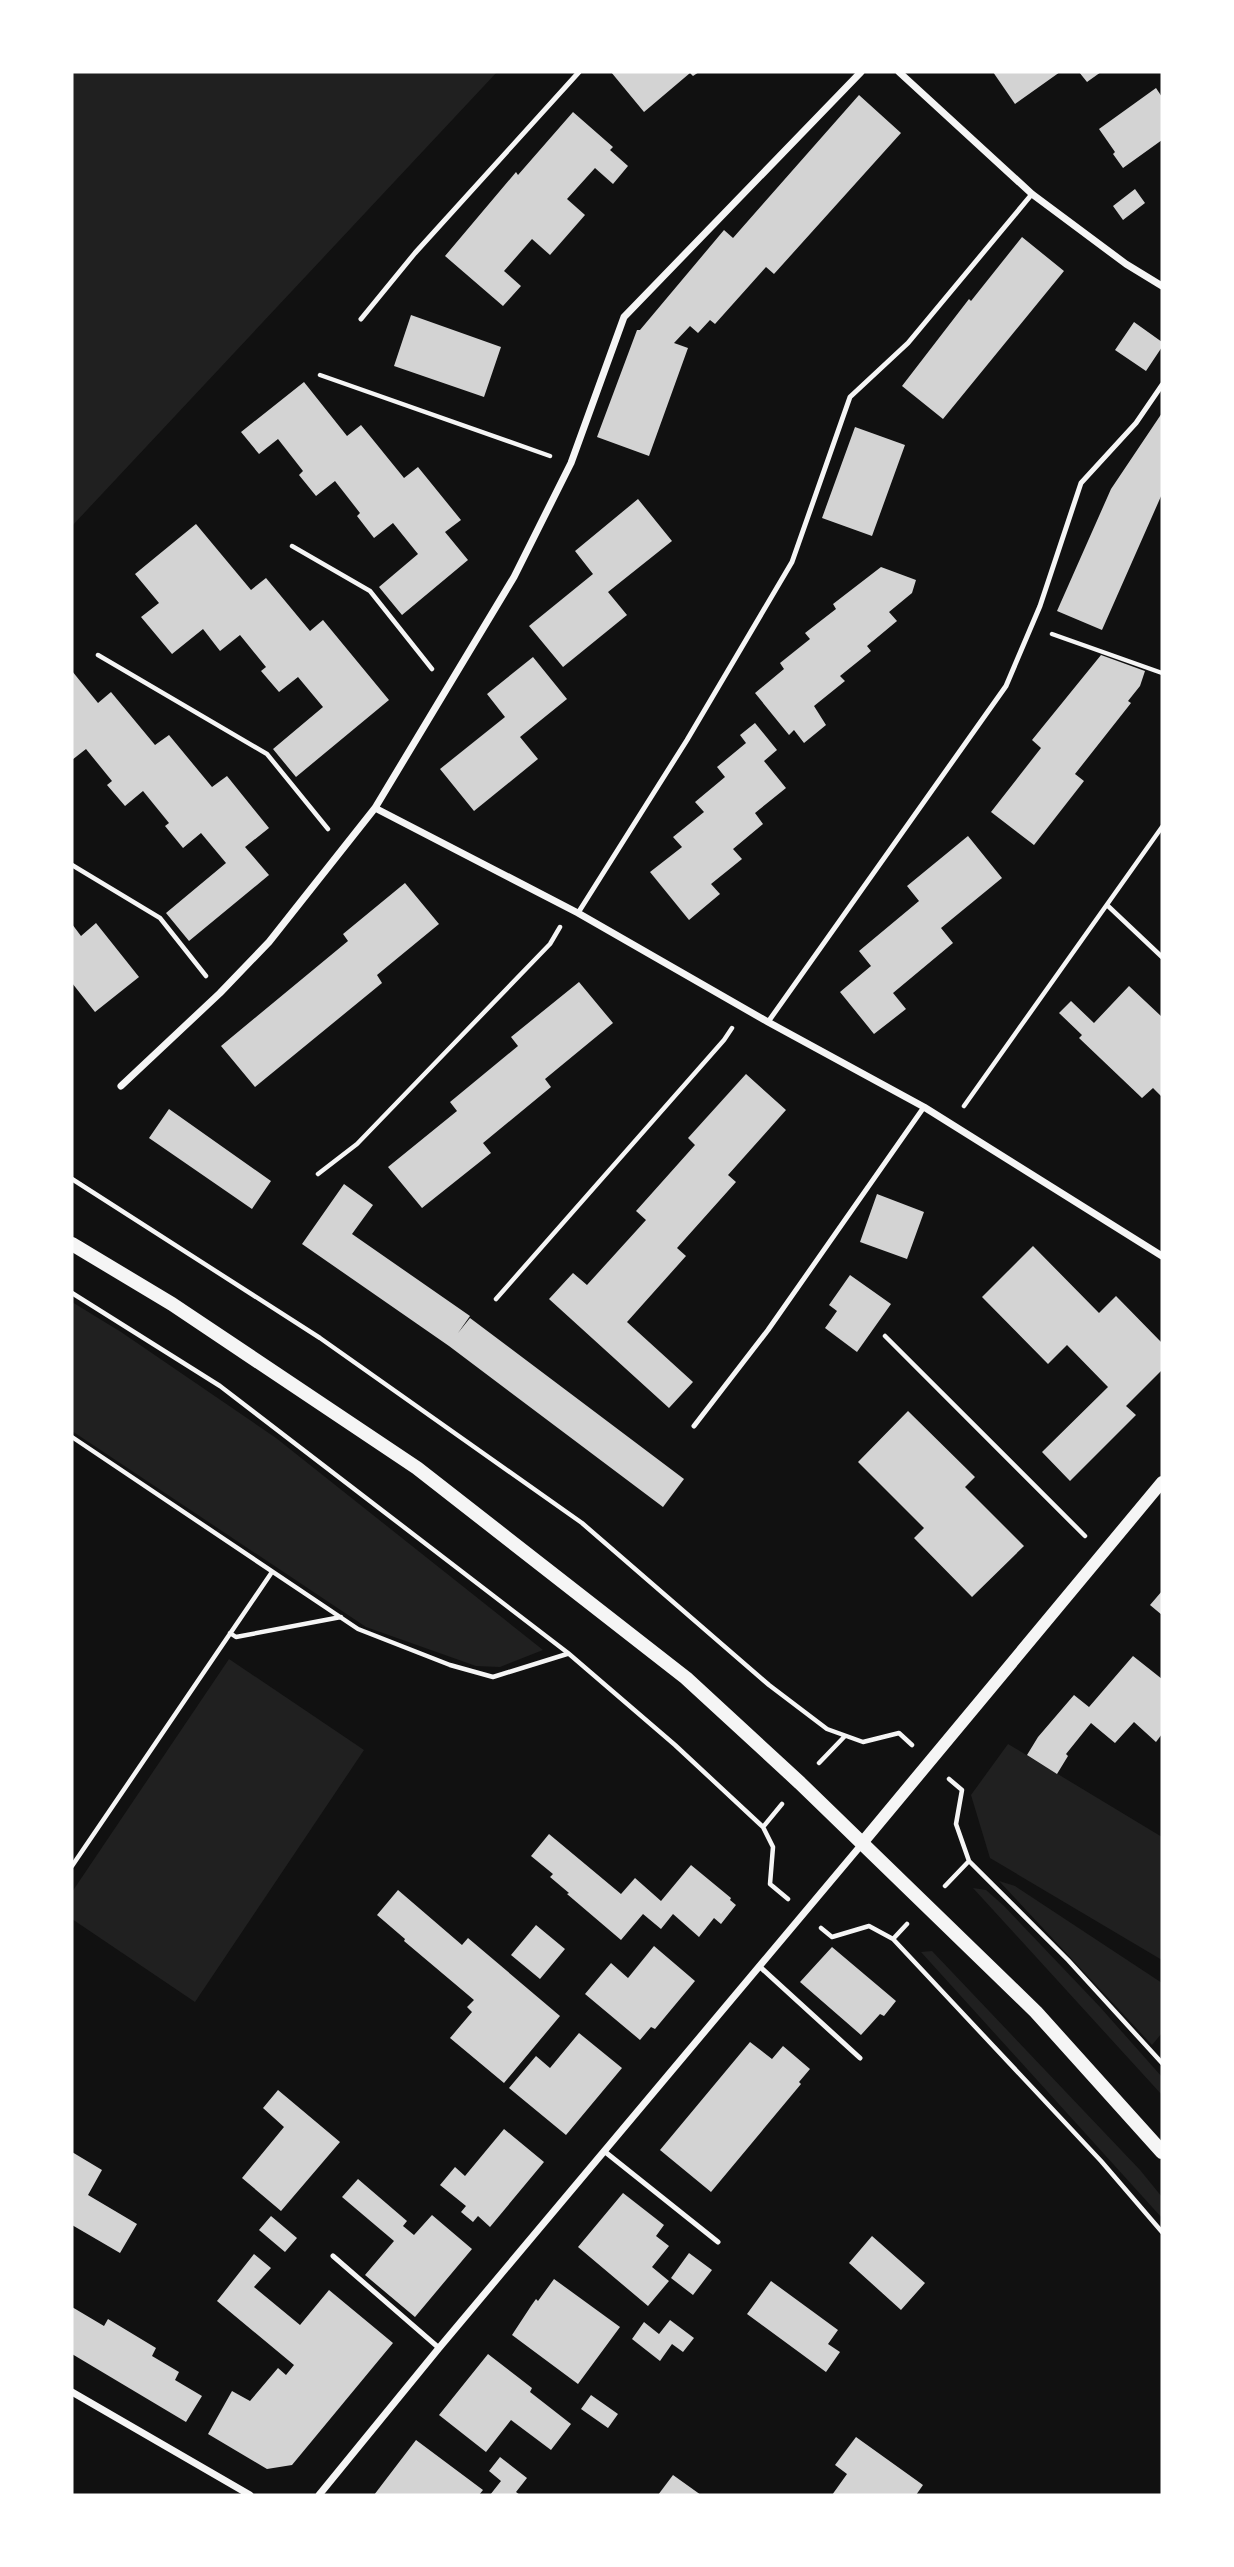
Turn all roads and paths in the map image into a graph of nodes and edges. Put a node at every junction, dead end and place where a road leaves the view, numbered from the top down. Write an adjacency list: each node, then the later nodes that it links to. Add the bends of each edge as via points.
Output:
1 (579, 72): 6 (lane)
2 (861, 72): 9 (street, via 624,317)
3 (900, 72): 4 (street)
4 (1032, 194): 5 (street); 20 (lane, via 908,343 850,397 792,562 687,740)
5 (1162, 286)
6 (361, 319)
7 (320, 375): 9 (path)
8 (1162, 385): 11 (lane, via 1136,423 1081,483)
9 (571, 463): 14 (street, via 514,577)
10 (292, 546): 14 (path, via 370,591)
11 (1031, 627): 13 (path); 24 (lane, via 1006,686)
12 (97, 655): 17 (path, via 267,754)
13 (1162, 673)
14 (448, 689): 15 (street)
15 (375, 807): 17 (street); 20 (street)
16 (1162, 827): 19 (path)
17 (344, 848): 22 (street, via 270,942)
18 (72, 865): 22 (path, via 160,918)
19 (1107, 905): 21 (path); 27 (path)
20 (574, 912): 23 (street); 28 (path, via 550,944 356,1144)
21 (1162, 957)
22 (219, 993): 25 (street)
23 (745, 1009): 24 (street); 33 (path, via 724,1040)
24 (768, 1022): 26 (street)
25 (121, 1086)
26 (924, 1107): 27 (street); 35 (lane, via 768,1330)
27 (951, 1125): 31 (street)
28 (318, 1174)
29 (72, 1179): 43 (path, via 320,1338 582,1523 769,1685 827,1729 863,1742 899,1733)
30 (72, 1244): 44 (main road, via 172,1304 417,1468 686,1678)
31 (1162, 1256)
32 (72, 1293): 42 (path, via 220,1387)
33 (496, 1299)
34 (885, 1335): 38 (path)
35 (694, 1426)
36 (72, 1437): 39 (path)
37 (1162, 1482): 38 (street)
38 (1102, 1553): 43 (street)
39 (272, 1572): 40 (path); 41 (path)
40 (342, 1617): 41 (path, via 236,1637); 42 (path, via 358,1629 408,1650 493,1677)
41 (230, 1633): 45 (path)
42 (568, 1653): 46 (path, via 763,1827 773,1847 770,1884)
43 (930, 1761): 44 (street); 49 (path, via 962,1790 956,1824 969,1861)
44 (862, 1843): 46 (street); 51 (main road, via 1036,2012)
45 (72, 1866)
46 (803, 1912): 47 (street); 52 (path, via 832,1937 869,1926 893,1939)
47 (758, 1965): 48 (lane); 50 (street)
48 (860, 2058)
49 (1162, 2063)
50 (604, 2151): 53 (lane); 55 (street)
51 (1162, 2152)
52 (1162, 2232)
53 (718, 2242)
54 (333, 2256): 55 (lane)
55 (439, 2348): 58 (street)
56 (72, 2392): 57 (street)
57 (250, 2495)
58 (319, 2495)

